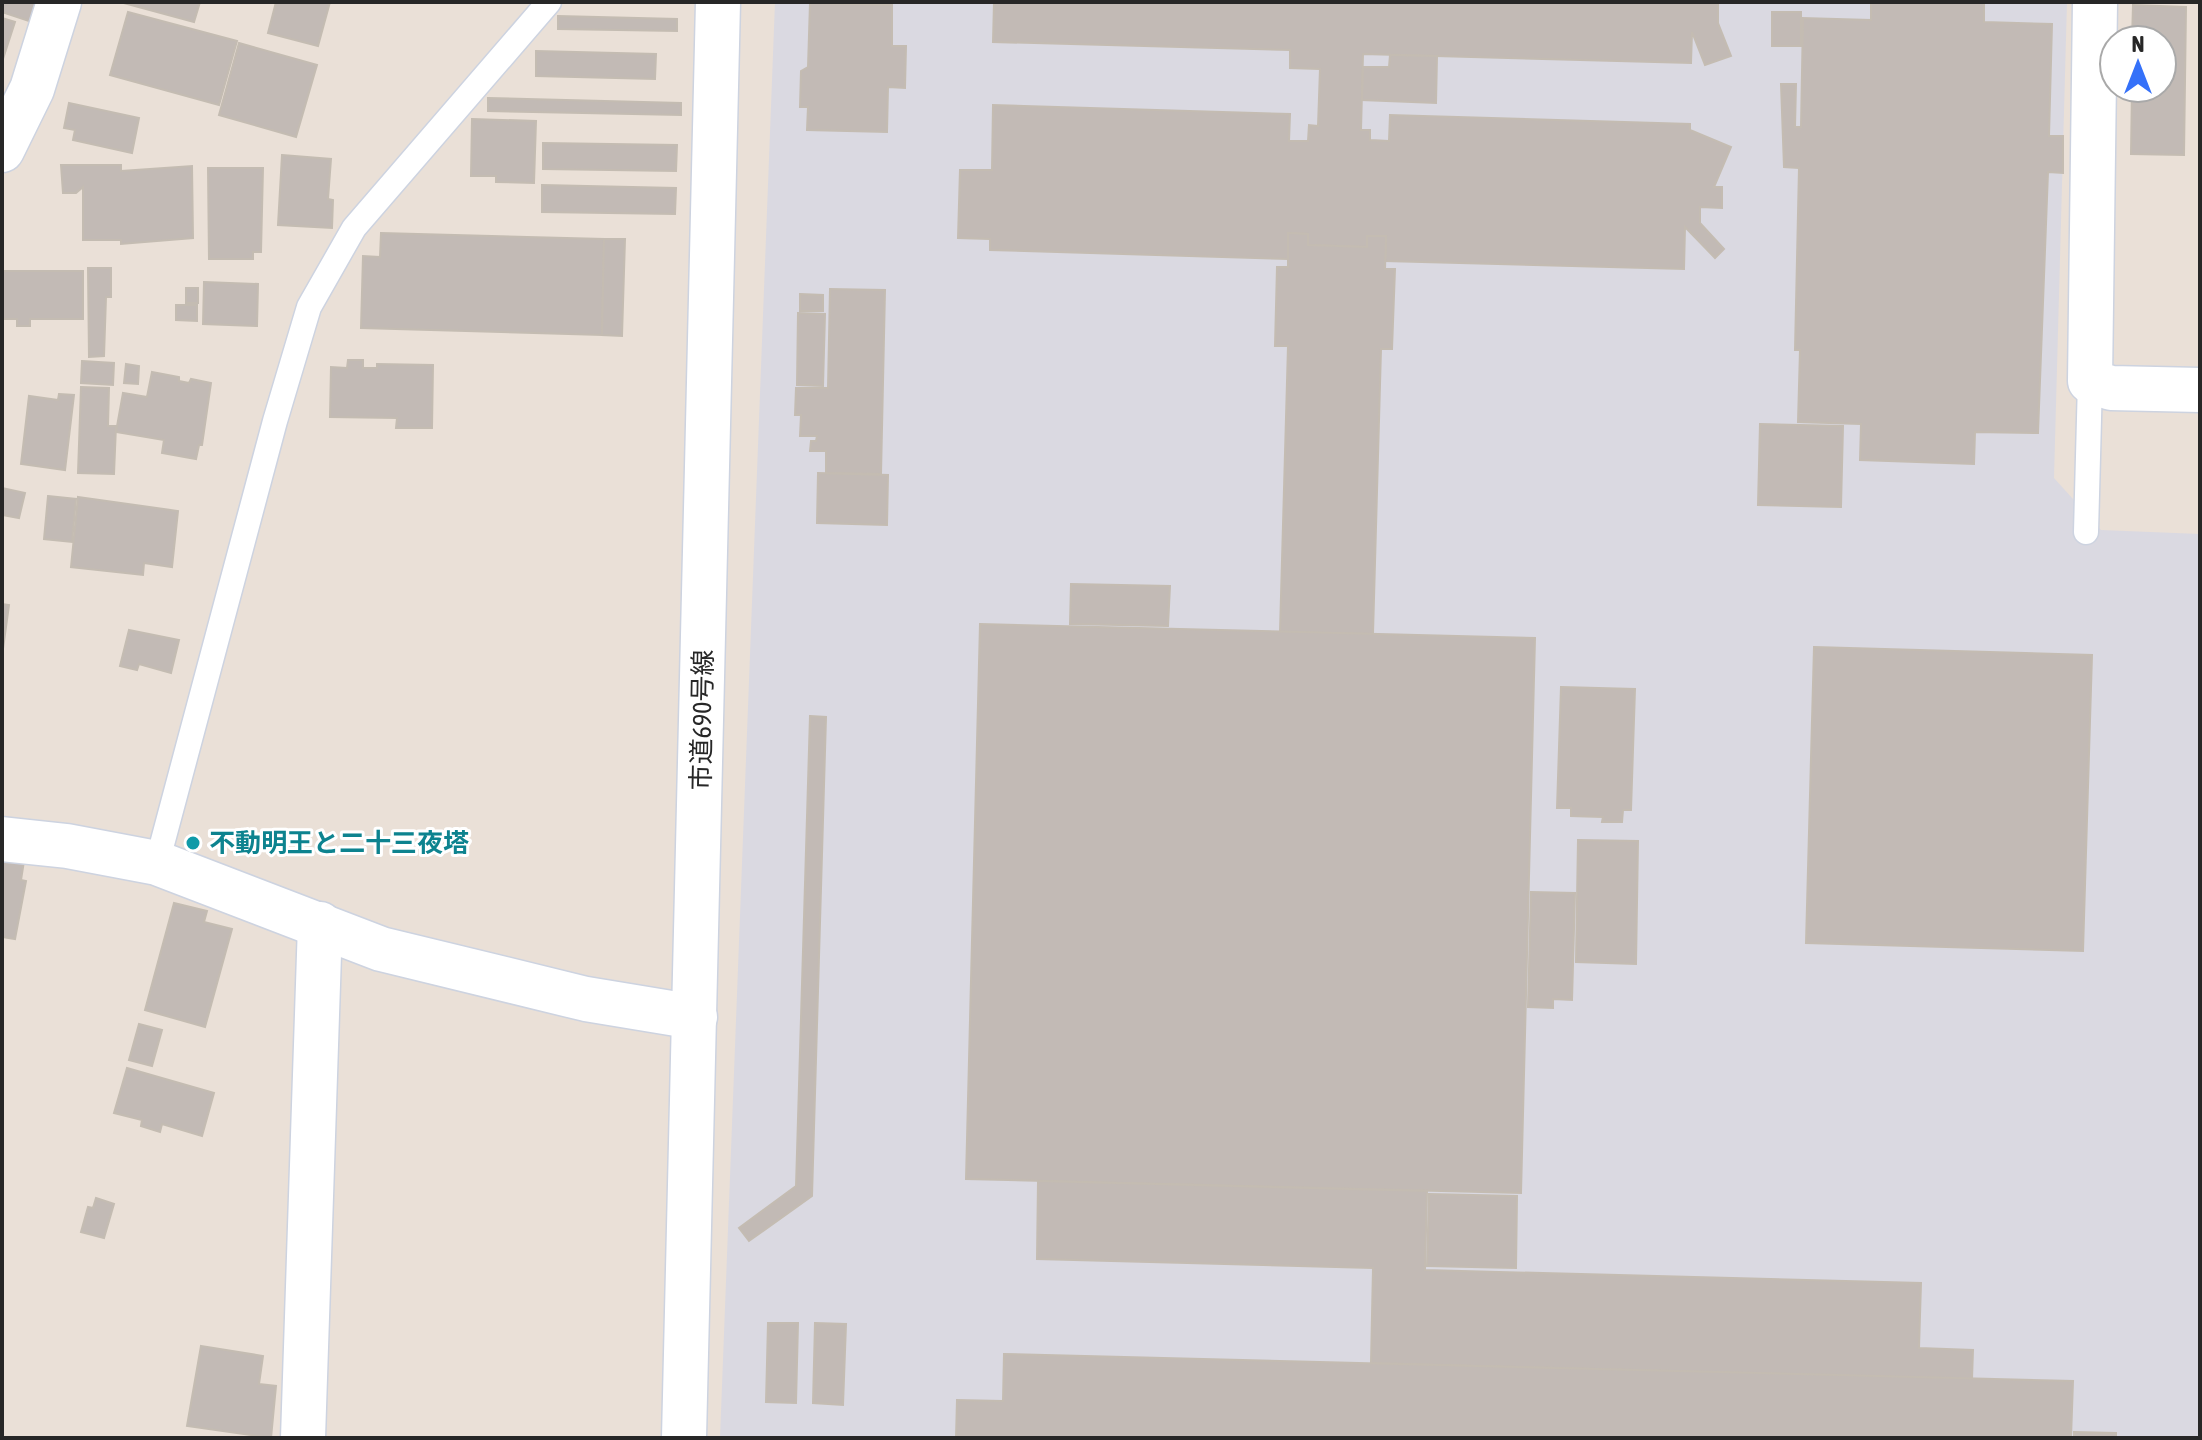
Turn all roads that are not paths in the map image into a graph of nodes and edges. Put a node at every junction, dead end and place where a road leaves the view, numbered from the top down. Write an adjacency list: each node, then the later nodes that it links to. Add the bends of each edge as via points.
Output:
1 (59, 2): 5 (street, via 32,89)
2 (549, 2): 10 (lane, via 354,228 309,307)
3 (718, 2): 12 (street, 市道690号線)
4 (2095, 2): 6 (street)
5 (2, 150)
6 (2090, 381): 7 (street, via 2111,388); 8 (lane)
7 (2200, 390)
8 (2086, 532)
9 (2, 839): 10 (street)
10 (157, 863): 11 (street)
11 (320, 924): 12 (street, via 381,949 586,999); 13 (street)
12 (695, 1017): 14 (street, 市道690号線)
13 (303, 1438)
14 (684, 1438)

